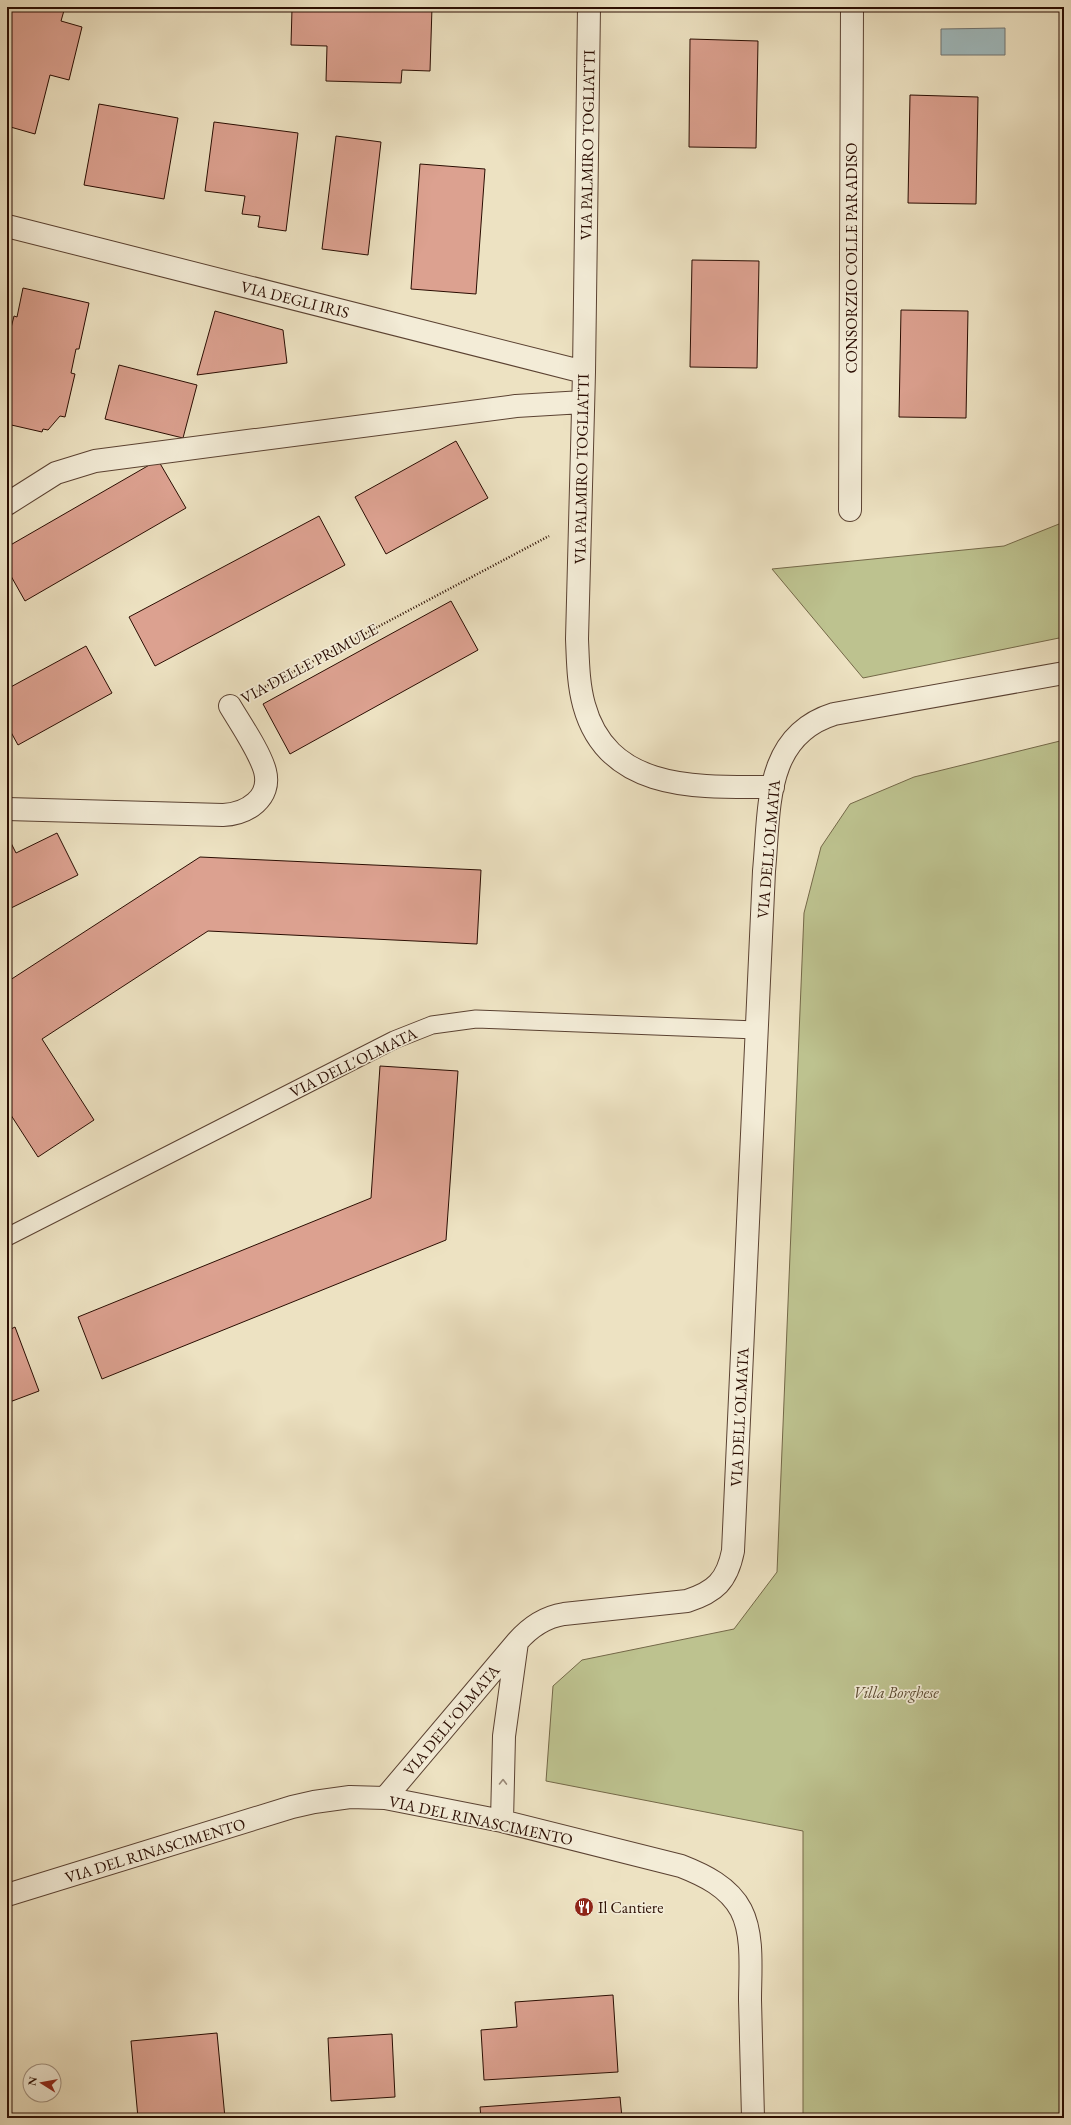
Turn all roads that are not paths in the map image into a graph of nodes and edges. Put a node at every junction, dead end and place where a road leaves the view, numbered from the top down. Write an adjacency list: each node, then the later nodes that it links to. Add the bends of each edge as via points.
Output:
1 (589, 7): 4 (street, VIA PALMIRO TOGLIATTI)
2 (852, 7): 7 (street, CONSORZIO COLLE PARADISO)
3 (7, 226): 4 (street, VIA DEGLI IRIS)
4 (584, 372): 5 (street, VIA PALMIRO TOGLIATTI)
5 (583, 402): 6 (street, via 516,406 95,461 56,473); 10 (street, VIA PALMIRO TOGLIATTI, via 577,638 584,704 597,734 618,758 640,773 658,780 701,786)
6 (7, 504)
7 (850, 510)
8 (1064, 673): 10 (street, VIA DELL'OLMATA, via 821,718 801,732 787,747 776,772)
9 (230, 706): 11 (street, VIA DELLE PRIMULE, via 262,761 266,778 264,793 257,802 243,811 223,815)
10 (773, 787): 12 (street, VIA DELL'OLMATA, via 764,871)
11 (7, 809)
12 (756, 1030): 13 (lane, VIA DELL'OLMATA, via 476,1019 432,1025 394,1040); 14 (street, VIA DELL'OLMATA, via 733,1552 728,1569 718,1584 705,1595 687,1601 554,1615 529,1629)
13 (7, 1237)
14 (517, 1642): 15 (street, VIA DELL'OLMATA); 16 (street, VIA DELL'OLMATA, one-way to 14, via 504,1736)
15 (385, 1798): 16 (street, VIA DEL RINASCIMENTO); 17 (street, VIA DEL RINASCIMENTO, via 350,1797 314,1802)
16 (502, 1821): 18 (street, VIA DEL RINASCIMENTO, via 681,1866 697,1872 728,1892 741,1911 747,1932)
17 (7, 1895)
18 (753, 2118)

